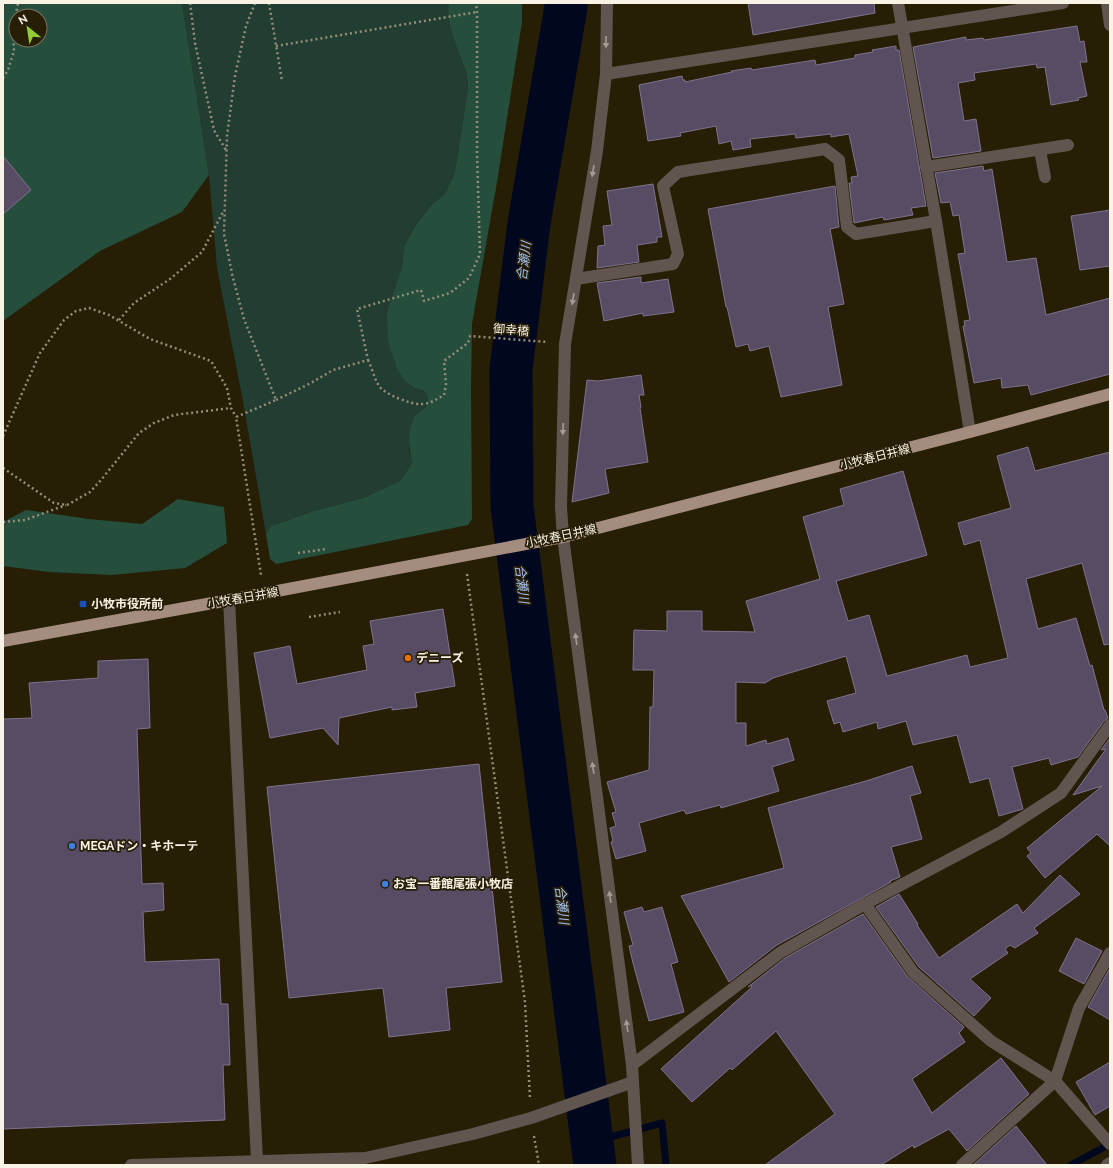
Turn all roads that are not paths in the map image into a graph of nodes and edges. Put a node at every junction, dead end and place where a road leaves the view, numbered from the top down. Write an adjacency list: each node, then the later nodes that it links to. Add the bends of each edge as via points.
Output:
1 (606, 3): 8 (street, one-way to 8)
2 (898, 3): 7 (street)
3 (1064, 3): 5 (street)
4 (1107, 3): 6 (street)
5 (1027, 6): 7 (street)
6 (1110, 25)
7 (902, 28): 8 (street); 11 (street)
8 (606, 74): 14 (street, one-way to 14, via 597,151)
9 (1068, 145): 10 (street)
10 (1040, 150): 11 (street); 12 (street)
11 (926, 167): 13 (street)
12 (1045, 177)
13 (936, 221): 14 (street, via 856,234 847,228 839,160 825,150 678,172 663,186 678,254 673,264); 16 (street)
14 (576, 279): 17 (street, one-way to 17, via 565,344 561,507)
15 (1110, 394): 16 (main road, 小牧春日井線)
16 (970, 432): 17 (main road, 小牧春日井線)
17 (563, 537): 18 (main road, 小牧春日井線); 23 (street, one-way to 17)
18 (229, 600): 19 (main road, 小牧春日井線); 27 (street)
19 (3, 640)
20 (1110, 725): 21 (street, via 1061,793 1001,832)
21 (865, 904): 23 (street, via 781,952); 24 (street, via 912,972 991,1041)
22 (1110, 953): 24 (street, via 1079,1008)
23 (632, 1064): 25 (street)
24 (1055, 1082): 26 (street); 31 (street)
25 (630, 1083): 27 (street, via 531,1118 473,1134 364,1158); 30 (street)
26 (1110, 1144)
27 (256, 1160): 29 (street)
28 (1110, 1163): 32 (street)
29 (131, 1165)
30 (638, 1165)
31 (962, 1165)
32 (1107, 1165)

